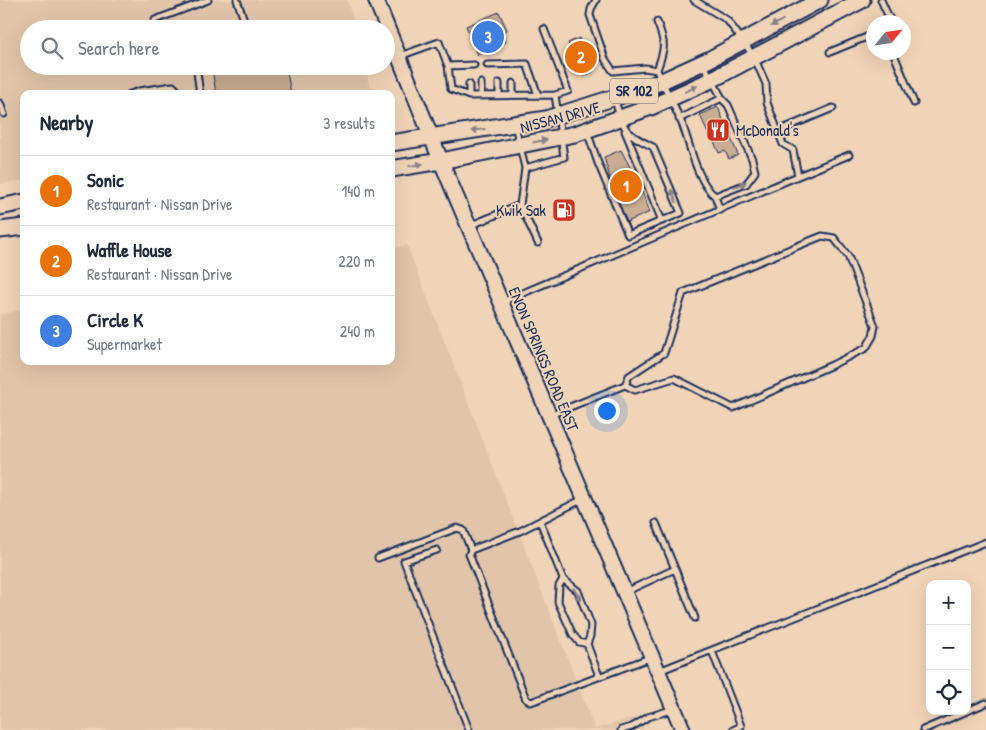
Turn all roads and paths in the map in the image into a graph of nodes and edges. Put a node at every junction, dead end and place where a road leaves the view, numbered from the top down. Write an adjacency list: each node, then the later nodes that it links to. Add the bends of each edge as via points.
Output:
1 (208, 0): 10 (lane)
2 (237, 0): 11 (lane)
3 (596, 0): 31 (lane, via 590,16 605,59 613,71 645,68)
4 (694, 0): 16 (lane, via 727,20)
5 (820, 0): 16 (main road, NISSAN DRIVE / SR 102, one-way to 16)
6 (862, 0): 20 (main road, NISSAN DRIVE / SR 102)
7 (881, 0): 9 (lane)
8 (379, 1): 12 (street, ENON SPRINGS ROAD EAST)
9 (887, 15)
10 (155, 20)
11 (244, 20)
12 (386, 20)
13 (657, 22): 31 (lane, via 664,40)
14 (544, 29): 42 (lane, via 568,91)
15 (866, 37): 18 (lane)
16 (743, 41): 20 (lane); 22 (main road, NISSAN DRIVE / SR 102)
17 (395, 45): 19 (street, ENON SPRINGS ROAD EAST)
18 (830, 52)
19 (399, 56): 26 (lane, via 439,42); 59 (street, ENON SPRINGS ROAD EAST)
20 (754, 57): 32 (main road, NISSAN DRIVE / SR 102); 58 (lane, via 766,84 767,102)
21 (896, 60): 50 (lane)
22 (703, 62): 31 (main road, NISSAN DRIVE / SR 102); 32 (lane)
23 (500, 64): 24 (lane); 25 (lane); 28 (lane)
24 (512, 64): 29 (lane); 41 (lane, via 527,64)
25 (487, 65)
26 (448, 66): 27 (lane); 43 (lane, via 451,89)
27 (470, 67)
28 (499, 71)
29 (512, 71)
30 (197, 75): 39 (lane)
31 (659, 75): 46 (main road, NISSAN DRIVE / SR 102); 47 (lane)
32 (711, 80): 47 (main road, NISSAN DRIVE / SR 102, one-way to 32); 48 (lane)
33 (481, 83): 44 (lane)
34 (499, 83): 45 (lane)
35 (512, 83): 40 (lane)
36 (469, 84): 43 (lane)
37 (146, 90): 38 (lane, via 173,86)
38 (178, 90)
39 (199, 90)
40 (513, 95): 41 (lane); 45 (lane)
41 (538, 95): 42 (lane)
42 (555, 95): 53 (lane)
43 (469, 96): 44 (lane)
44 (481, 96): 45 (lane)
45 (499, 96)
46 (614, 97): 53 (main road, NISSAN DRIVE / SR 102); 56 (lane)
47 (670, 98): 54 (lane); 56 (main road, NISSAN DRIVE / SR 102)
48 (722, 98): 54 (lane); 68 (lane, one-way to 48, via 746,184 755,172 728,105)
49 (0, 103): 52 (lane)
50 (914, 103)
51 (832, 108): 58 (lane)
52 (4, 114)
53 (557, 115): 55 (main road, NISSAN DRIVE / SR 102); 60 (lane)
54 (679, 118): 68 (lane, via 708,191)
55 (514, 124): 59 (main road, NISSAN DRIVE / SR 102, one-way to 59); 62 (lane)
56 (622, 124): 57 (main road, NISSAN DRIVE / SR 102); 73 (lane, one-way to 56, via 654,147 636,138); 74 (lane)
57 (587, 130): 60 (main road, NISSAN DRIVE / SR 102); 79 (lane)
58 (778, 131): 67 (lane, via 783,144 793,150)
59 (432, 137): 61 (main road, NISSAN DRIVE / SR 102); 64 (street, ENON SPRINGS ROAD EAST)
60 (561, 137): 62 (main road, NISSAN DRIVE / SR 102, one-way to 60); 66 (lane, via 564,157)
61 (395, 143)
62 (518, 146): 64 (main road, NISSAN DRIVE / SR 102); 66 (lane)
63 (849, 155): 67 (lane)
64 (441, 161): 65 (main road, NISSAN DRIVE / SR 102, one-way to 64); 76 (street, ENON SPRINGS ROAD EAST)
65 (395, 168)
66 (525, 168): 70 (lane)
67 (798, 176): 72 (lane)
68 (715, 196): 72 (lane)
69 (20, 203): 71 (main road)
70 (520, 205): 76 (lane); 80 (lane)
71 (0, 206)
72 (720, 210): 75 (lane)
73 (681, 213): 74 (lane); 75 (lane)
74 (662, 221): 79 (lane)
75 (686, 224): 81 (lane)
76 (469, 226): 82 (street, ENON SPRINGS ROAD EAST)
77 (20, 228): 78 (main road)
78 (0, 230)
79 (628, 235): 81 (lane)
80 (538, 243)
81 (631, 247): 82 (lane)
82 (501, 302): 84 (street, ENON SPRINGS ROAD EAST)
83 (625, 385): 83 (lane, via 629,376 664,353 683,293 822,236 834,238 848,256 875,326 866,348 733,408 674,378 635,390); 84 (lane)
84 (549, 415): 85 (street, ENON SPRINGS ROAD EAST)
85 (585, 498): 86 (lane); 94 (street, ENON SPRINGS ROAD EAST)
86 (540, 521): 90 (lane); 93 (lane)
87 (656, 523): 92 (lane)
88 (986, 542): 97 (lane)
89 (436, 550): 105 (lane, via 404,561)
90 (471, 550): 91 (lane, via 463,530 457,528); 100 (lane, via 469,554 526,699 531,702)
91 (378, 558)
92 (676, 569): 94 (lane); 95 (lane)
93 (563, 579): 96 (lane, one-way to 96, via 578,591 591,625); 96 (lane, via 558,602 572,635)
94 (625, 592): 98 (street, ENON SPRINGS ROAD EAST)
95 (695, 618)
96 (587, 644): 100 (lane)
97 (712, 650): 99 (lane); 108 (lane, via 741,726)
98 (652, 657): 99 (street, ENON SPRINGS ROAD EAST); 100 (lane)
99 (658, 672): 102 (street, ENON SPRINGS ROAD EAST)
100 (600, 676)
101 (986, 703): 103 (lane)
102 (674, 709): 106 (lane); 107 (street, ENON SPRINGS ROAD EAST)
103 (971, 709)
104 (958, 715): 109 (lane)
105 (468, 730)
106 (621, 730)
107 (683, 730)
108 (733, 730)
109 (923, 730)

